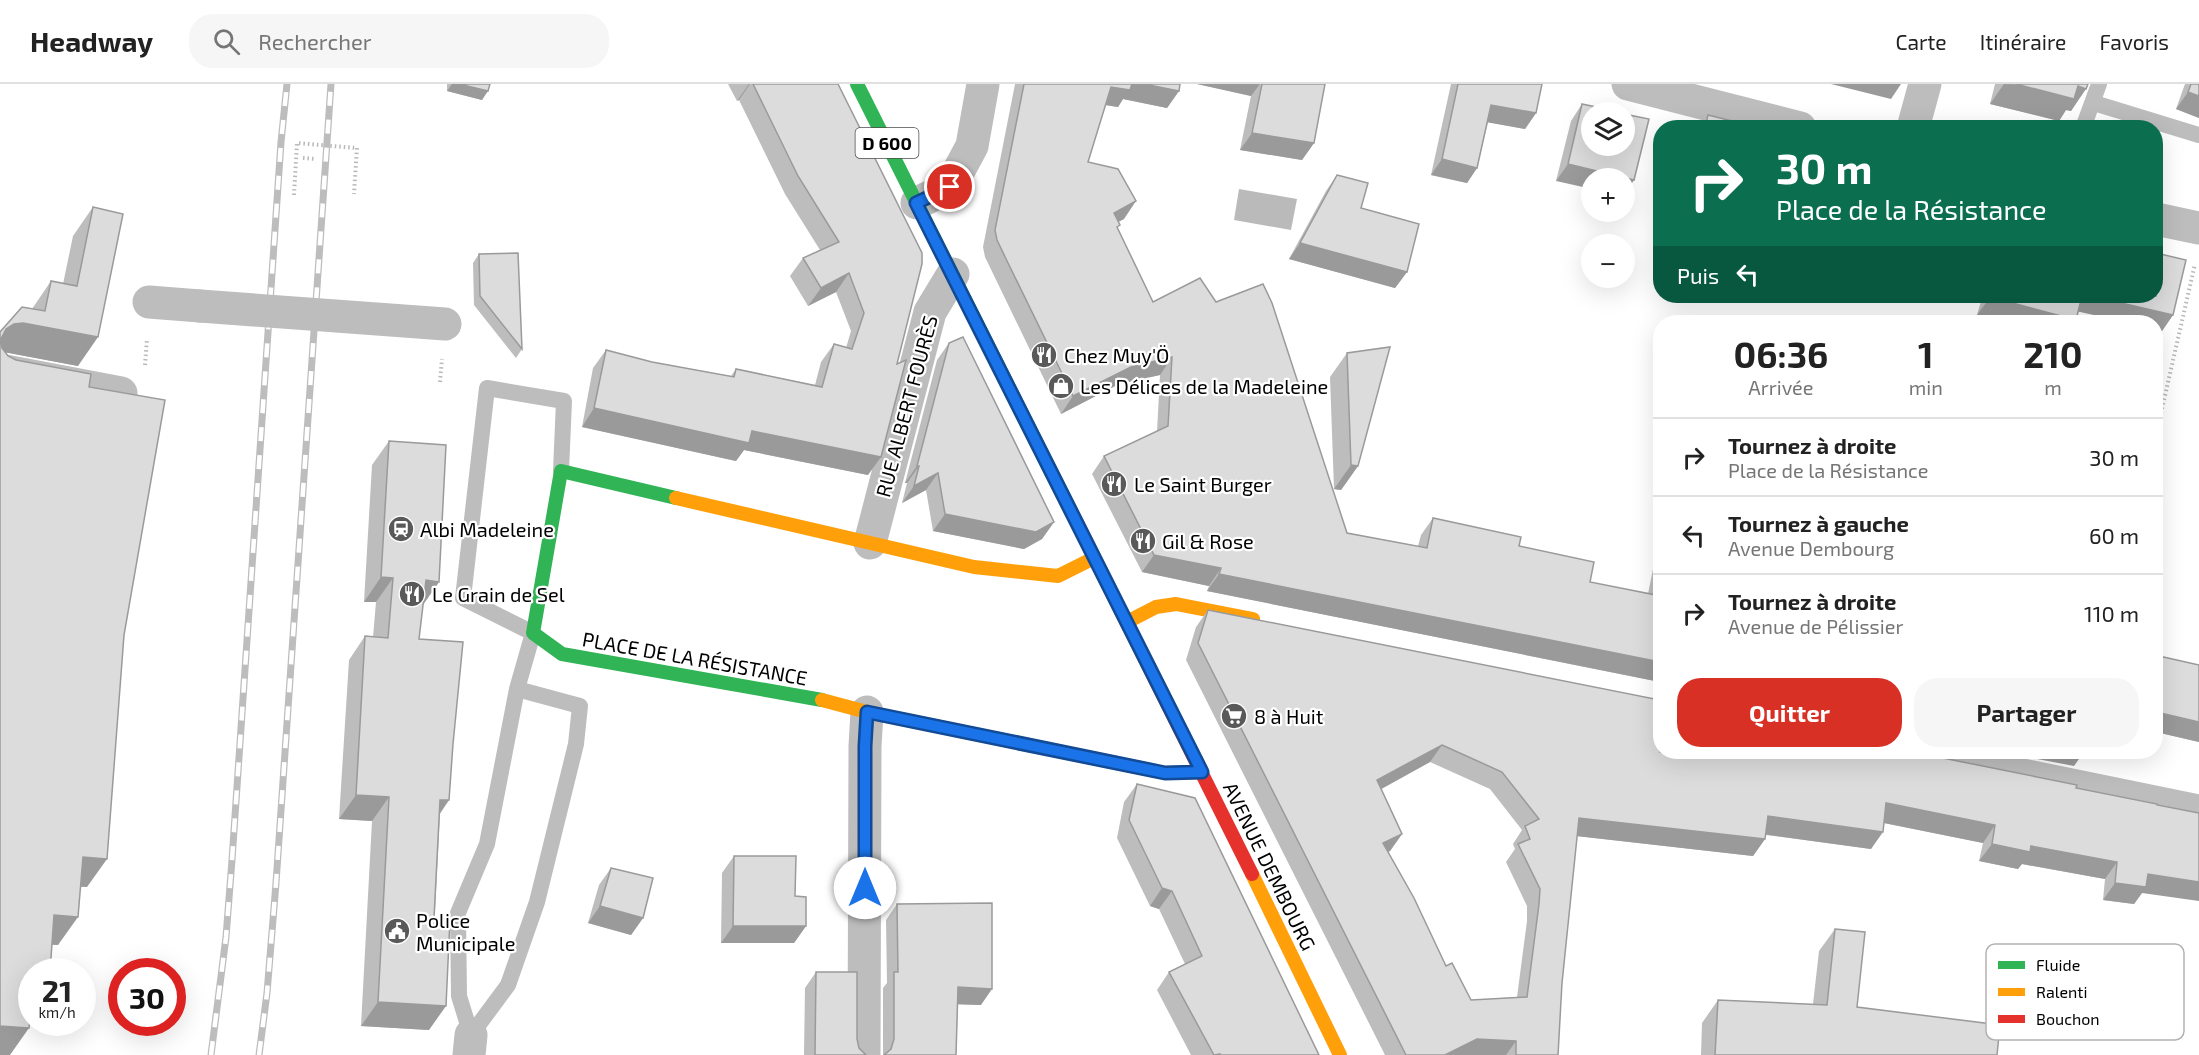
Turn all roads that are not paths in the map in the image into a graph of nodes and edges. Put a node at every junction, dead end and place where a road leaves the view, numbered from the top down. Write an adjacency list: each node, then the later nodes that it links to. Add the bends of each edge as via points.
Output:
1 (857, 84): 13 (street, AVENUE DEMBOURG / D 600)
2 (983, 84): 13 (street, via 972,146 950,187)
3 (1628, 84): 7 (street)
4 (1925, 84): 8 (street)
5 (2099, 84): 6 (lane)
6 (2094, 103): 9 (lane); 10 (lane)
7 (1769, 120)
8 (1915, 120)
9 (2087, 120)
10 (2150, 120)
11 (2163, 124): 12 (lane)
12 (2199, 135)
13 (916, 203): 16 (street, AVENUE DEMBOURG / D 600)
14 (2163, 223): 15 (street)
15 (2198, 242)
16 (953, 274): 22 (street, RUE ALBERT FOURÈS, via 930,312); 23 (street, AVENUE DEMBOURG / D 600)
17 (149, 302): 18 (street, bridge)
18 (445, 324)
19 (0, 370): 20 (street)
20 (121, 393)
21 (561, 471): 22 (street); 26 (street); 26 (lane, via 564,401 487,388 463,598)
22 (870, 543): 23 (street, via 974,567 1058,576)
23 (1094, 558): 24 (street, AVENUE DEMBOURG / D 600)
24 (1126, 622): 25 (street, via 1156,607 1176,604); 30 (street, AVENUE DEMBOURG / D 600)
25 (1268, 622)
26 (533, 633): 27 (lane); 28 (street, PLACE DE LA RÉSISTANCE, via 562,654 828,701)
27 (517, 689): 32 (lane, via 487,844 458,913 459,996); 32 (lane, via 580,706 576,744 537,902 508,985)
28 (867, 712): 30 (street, PLACE DE LA RÉSISTANCE, via 1165,773); 33 (street)
29 (1944, 759): 31 (street)
30 (1202, 772): 34 (street, AVENUE DEMBOURG / D 600)
31 (2199, 811)
32 (470, 1045)
33 (864, 1055)
34 (1340, 1055)

